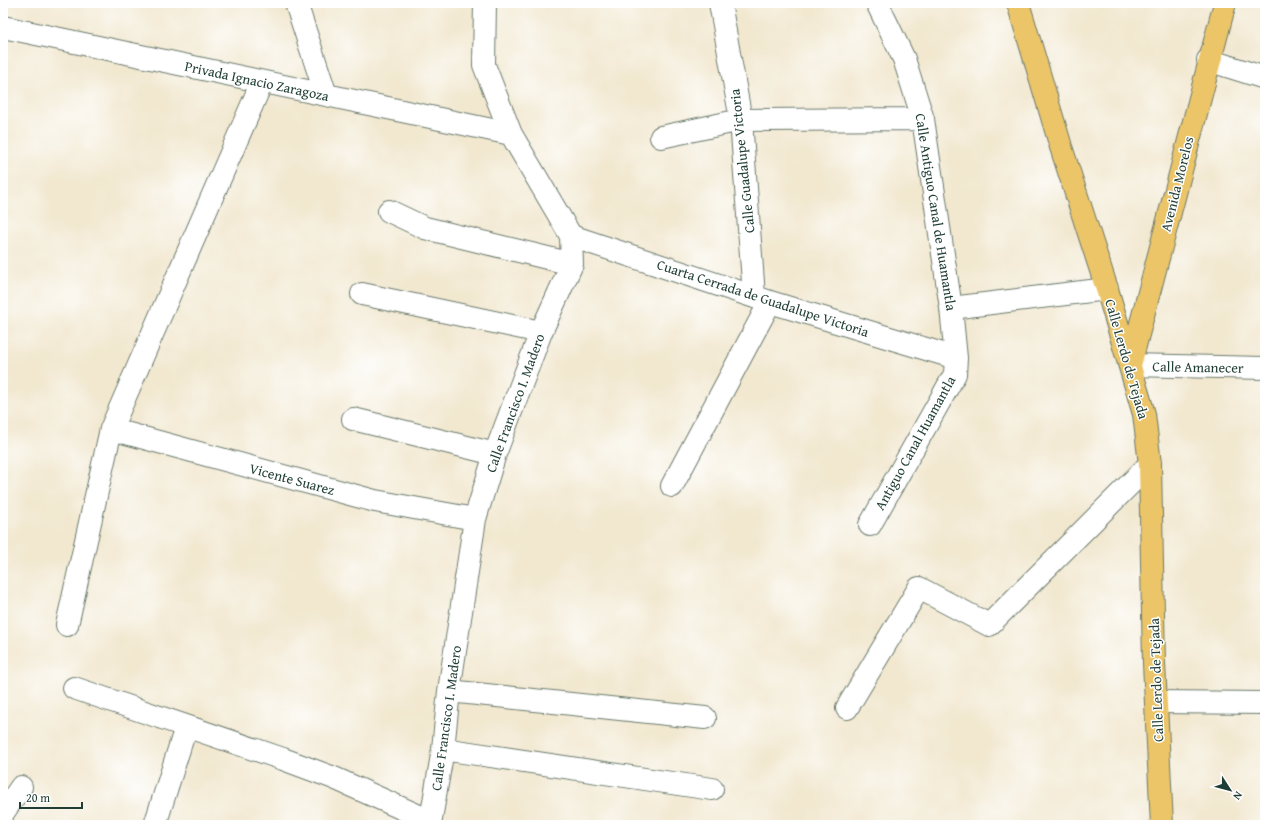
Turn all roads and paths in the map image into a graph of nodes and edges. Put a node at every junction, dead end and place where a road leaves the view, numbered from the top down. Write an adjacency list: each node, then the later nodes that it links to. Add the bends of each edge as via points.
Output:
1 (296, 3): 11 (street)
2 (485, 3): 14 (street, Calle Francisco I. Madero, via 484,65)
3 (720, 3): 13 (street, Calle Guadalupe Victoria)
4 (877, 3): 12 (street, Calle Antiguo Canal de Huamantla, via 904,59)
5 (1018, 3): 19 (main road, Calle Lerdo de Tejada)
6 (1224, 3): 8 (main road, Avenida Morelos)
7 (3, 28): 10 (street, Privada Ignacio Zaragoza)
8 (1208, 60): 9 (street); 25 (main road, Avenida Morelos)
9 (1265, 78)
10 (262, 82): 11 (street, Privada Ignacio Zaragoza); 28 (street)
11 (326, 95): 14 (street, Privada Ignacio Zaragoza)
12 (923, 119): 13 (street); 22 (street, Calle Antiguo Canal de Huamantla)
13 (741, 120): 15 (street); 21 (street, Calle Guadalupe Victoria)
14 (511, 134): 17 (street, Calle Francisco I. Madero)
15 (661, 137)
16 (389, 211): 18 (street, via 425,228)
17 (571, 236): 18 (street, Calle Francisco I. Madero); 21 (street, Cuarta Cerrada de Guadalupe Victoria)
18 (572, 264): 23 (street, Calle Francisco I. Madero)
19 (1107, 290): 22 (street); 25 (main road, Calle Lerdo de Tejada)
20 (362, 294): 23 (street)
21 (762, 299): 24 (street, Cuarta Cerrada de Guadalupe Victoria); 31 (street)
22 (951, 308): 24 (street, Calle Antiguo Canal de Huamantla)
23 (541, 332): 29 (street, Calle Francisco I. Madero)
24 (956, 358): 33 (street, Antiguo Canal Huamantla, via 954,374)
25 (1130, 365): 26 (street, Calle Amanecer); 30 (main road, Calle Lerdo de Tejada, via 1144,414)
26 (1265, 368)
27 (353, 419): 29 (street)
28 (112, 429): 32 (street, Vicente Suarez, via 375,501); 34 (street)
29 (495, 454): 32 (street, Calle Francisco I. Madero)
30 (1150, 464): 37 (main road, Calle Lerdo de Tejada); 39 (street, via 989,626 919,588)
31 (672, 486)
32 (476, 519): 36 (street, Calle Francisco I. Madero)
33 (870, 525)
34 (67, 625)
35 (74, 688): 41 (street)
36 (449, 691): 40 (street); 42 (street, Calle Francisco I. Madero)
37 (1156, 702): 38 (street); 48 (main road, Calle Lerdo de Tejada)
38 (1265, 703)
39 (847, 708)
40 (705, 718)
41 (186, 726): 46 (street, via 334,778); 47 (street)
42 (443, 749): 44 (street); 46 (street, Calle Francisco I. Madero)
43 (21, 787): 45 (street)
44 (712, 789)
45 (3, 813)
46 (430, 823)
47 (155, 825)
48 (1162, 825)

